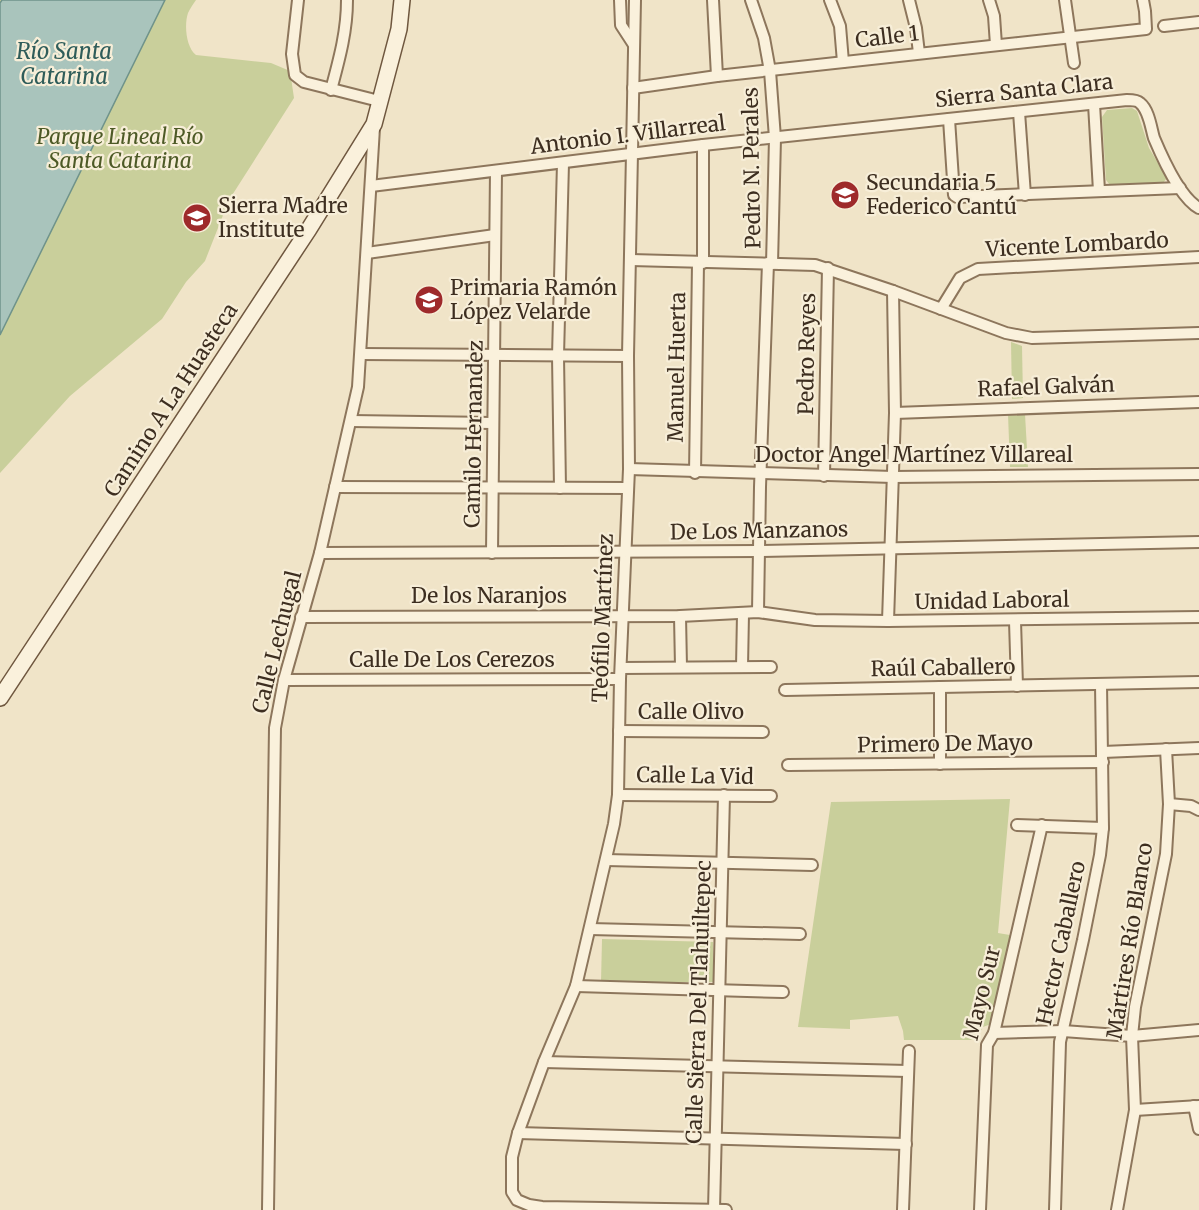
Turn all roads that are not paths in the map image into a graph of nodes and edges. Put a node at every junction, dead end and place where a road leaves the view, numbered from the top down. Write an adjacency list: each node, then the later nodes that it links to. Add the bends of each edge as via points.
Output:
1 (298, 0): 24 (street, via 292,54 295,75)
2 (347, 0): 24 (street, via 343,44)
3 (402, 0): 25 (street, Camino A La Huasteca, via 391,66)
4 (620, 0): 16 (street, via 621,26)
5 (635, 0): 16 (street, Teófilo Martínez)
6 (751, 0): 21 (street, Pedro N. Perales)
7 (830, 0): 19 (street, via 840,26)
8 (909, 0): 18 (street)
9 (989, 0): 17 (street)
10 (1065, 0): 15 (street)
11 (1143, 0): 15 (street, Calle 1, via 1146,28)
12 (716, 1): 22 (street)
13 (1199, 22): 14 (street)
14 (1164, 26)
15 (1070, 38): 17 (street, Calle 1); 20 (street)
16 (634, 45): 23 (street, Teófilo Martínez)
17 (996, 45): 18 (street, Calle 1)
18 (919, 53): 19 (street, Calle 1)
19 (843, 62): 21 (street, Calle 1)
20 (1074, 63)
21 (770, 71): 22 (street, Calle 1); 31 (street, Pedro N. Perales)
22 (717, 76): 23 (street, Calle 1)
23 (633, 88): 33 (street, Teófilo Martínez)
24 (331, 90): 25 (street)
25 (379, 101): 29 (street, Camino A La Huasteca)
26 (1094, 104): 27 (street, Sierra Santa Clara); 37 (street, Sierra Santa Clara, via 1127,100 1140,103); 38 (street)
27 (1019, 112): 28 (street, Sierra Santa Clara); 39 (street)
28 (949, 119): 30 (street, Sierra Santa Clara); 39 (street, via 954,195 963,199)
29 (374, 124): 36 (street, Calle Lechugal); 94 (street, Camino A La Huasteca)
30 (890, 126): 31 (street, Antonio I. Villarreal)
31 (775, 138): 32 (street, Antonio I. Villarreal); 46 (street, Pedro N. Perales)
32 (704, 145): 33 (street, Antonio I. Villarreal); 45 (street, Manuel Huerta)
33 (632, 155): 34 (street, Antonio I. Villarreal); 44 (street, Teófilo Martínez)
34 (563, 163): 35 (street, Antonio I. Villarreal); 53 (street)
35 (496, 171): 36 (street, Antonio I. Villarreal); 41 (street, Camilo Hernandez)
36 (371, 186): 42 (street, Calle Lechugal)
37 (1180, 188): 38 (street); 40 (street)
38 (1099, 191): 39 (street)
39 (1025, 195)
40 (1199, 208)
41 (495, 236): 42 (street); 52 (street, Camilo Hernandez)
42 (368, 253): 51 (street, Calle Lechugal)
43 (1199, 257): 49 (street, Vicente Lombardo, via 978,269 960,278)
44 (631, 260): 45 (street); 54 (street, Teófilo Martínez)
45 (701, 263): 46 (street); 60 (street, Manuel Huerta)
46 (770, 263): 47 (street); 62 (street, Pedro N. Perales)
47 (828, 268): 48 (street); 63 (street, Pedro Reyes)
48 (893, 291): 49 (street); 56 (street)
49 (941, 309): 50 (street, via 1006,333 1032,338)
50 (1199, 333)
51 (361, 354): 52 (street); 57 (street, Calle Lechugal)
52 (494, 355): 53 (street); 58 (street, Camilo Hernandez)
53 (558, 356): 54 (street); 67 (street)
54 (628, 356): 59 (street, Teófilo Martínez)
55 (1199, 402): 56 (street, Rafael Galván)
56 (895, 413): 64 (street)
57 (351, 421): 58 (street); 65 (street, Calle Lechugal)
58 (492, 423): 66 (street, Camilo Hernandez)
59 (628, 469): 60 (street, Doctor Angel Martínez Villareal); 68 (street, Teófilo Martínez)
60 (695, 473): 62 (street, Doctor Angel Martínez Villareal)
61 (1199, 474): 64 (street, Doctor Angel Martínez Villareal)
62 (761, 475): 63 (street, Doctor Angel Martínez Villareal); 71 (street, Pedro N. Perales)
63 (824, 476): 64 (street, Doctor Angel Martínez Villareal)
64 (894, 477): 70 (street)
65 (335, 487): 66 (street); 73 (street, Calle Lechugal)
66 (492, 488): 67 (street); 74 (street, Camilo Hernandez)
67 (560, 488): 68 (street)
68 (628, 488): 72 (street, Teófilo Martínez)
69 (1199, 542): 70 (street, De Los Manzanos)
70 (891, 549): 71 (street, De Los Manzanos); 82 (street)
71 (759, 551): 72 (street, De Los Manzanos); 75 (street, Pedro N. Perales)
72 (626, 552): 74 (street, De Los Manzanos); 77 (street, Teófilo Martínez)
73 (320, 553): 74 (street, De Los Manzanos); 80 (street, Calle Lechugal)
74 (492, 553)
75 (758, 612): 76 (street, De los Naranjos); 79 (street, De los Naranjos)
76 (742, 614): 78 (street, De los Naranjos); 85 (street)
77 (623, 615): 78 (street, De los Naranjos); 80 (street, De los Naranjos); 87 (street, Teófilo Martínez)
78 (680, 616): 84 (street)
79 (785, 616): 82 (street, Unidad Laboral)
80 (301, 617): 88 (street, Calle Lechugal)
81 (1199, 617): 83 (street, Unidad Laboral)
82 (888, 621): 83 (street, Unidad Laboral)
83 (1015, 621): 91 (street)
84 (681, 667): 85 (street, Calle De Los Cerezos); 87 (street, Calle De Los Cerezos)
85 (742, 667): 86 (street, Calle De Los Cerezos)
86 (771, 668)
87 (620, 674): 88 (street, Calle De Los Cerezos); 95 (street, Teófilo Martínez)
88 (284, 680): 134 (street, Calle Lechugal, via 275,728)
89 (1199, 682): 90 (street, Raúl Caballero)
90 (1101, 684): 91 (street, Raúl Caballero); 99 (street, Hector Caballero)
91 (1017, 686): 92 (street, Raúl Caballero)
92 (940, 687): 93 (street, Raúl Caballero); 100 (street)
93 (785, 690)
94 (0, 698)
95 (619, 731): 96 (street, Calle Olivo); 102 (street, Teófilo Martínez)
96 (763, 732)
97 (1199, 748): 98 (street, Primero De Mayo)
98 (1166, 749): 99 (street, Primero De Mayo); 105 (street, Mártires Río Blanco)
99 (1103, 757): 100 (street, Primero De Mayo); 109 (street, Hector Caballero)
100 (940, 764): 101 (street, Primero De Mayo)
101 (788, 765)
102 (618, 795): 103 (street, Calle La Vid); 110 (street, Teófilo Martínez)
103 (724, 795): 104 (street, Calle La Vid); 111 (street, Calle Sierra Del Tlahuiltepec)
104 (771, 796)
105 (1168, 804): 106 (street); 122 (street, Mártires Río Blanco, via 1164,868 1140,972)
106 (1199, 810)
107 (1017, 825): 108 (street)
108 (1042, 825): 109 (street); 121 (street, Mayo Sur)
109 (1103, 828): 120 (street, Hector Caballero)
110 (606, 860): 111 (street); 113 (street, Teófilo Martínez)
111 (723, 863): 112 (street); 114 (street, Calle Sierra Del Tlahuiltepec)
112 (812, 866)
113 (590, 930): 114 (street); 116 (street, Teófilo Martínez)
114 (721, 933): 115 (street); 117 (street, Calle Sierra Del Tlahuiltepec)
115 (800, 934)
116 (576, 986): 117 (street); 124 (street, Teófilo Martínez)
117 (719, 991): 118 (street); 125 (street, Calle Sierra Del Tlahuiltepec)
118 (783, 992)
119 (1199, 1030): 122 (street)
120 (1063, 1031): 121 (street); 122 (street); 139 (street, Hector Caballero)
121 (994, 1032): 138 (street, Mayo Sur, via 987,1045)
122 (1132, 1036): 128 (street, Mártires Río Blanco)
123 (909, 1051): 126 (street)
124 (544, 1062): 125 (street); 130 (street, Teófilo Martínez)
125 (718, 1067): 126 (street); 131 (street, Calle Sierra Del Tlahuiltepec)
126 (908, 1071): 132 (street)
127 (1196, 1106): 128 (street); 129 (street)
128 (1135, 1110): 140 (street, Mártires Río Blanco)
129 (1199, 1129)
130 (519, 1134): 131 (street); 133 (street, Teófilo Martínez, via 511,1178 517,1200 542,1207)
131 (715, 1138): 132 (street); 135 (street, Calle Sierra Del Tlahuiltepec)
132 (906, 1144): 137 (street)
133 (626, 1209): 135 (street)
134 (268, 1210)
135 (714, 1210): 136 (street)
136 (726, 1210)
137 (903, 1210)
138 (980, 1210)
139 (1055, 1210)
140 (1117, 1210)

